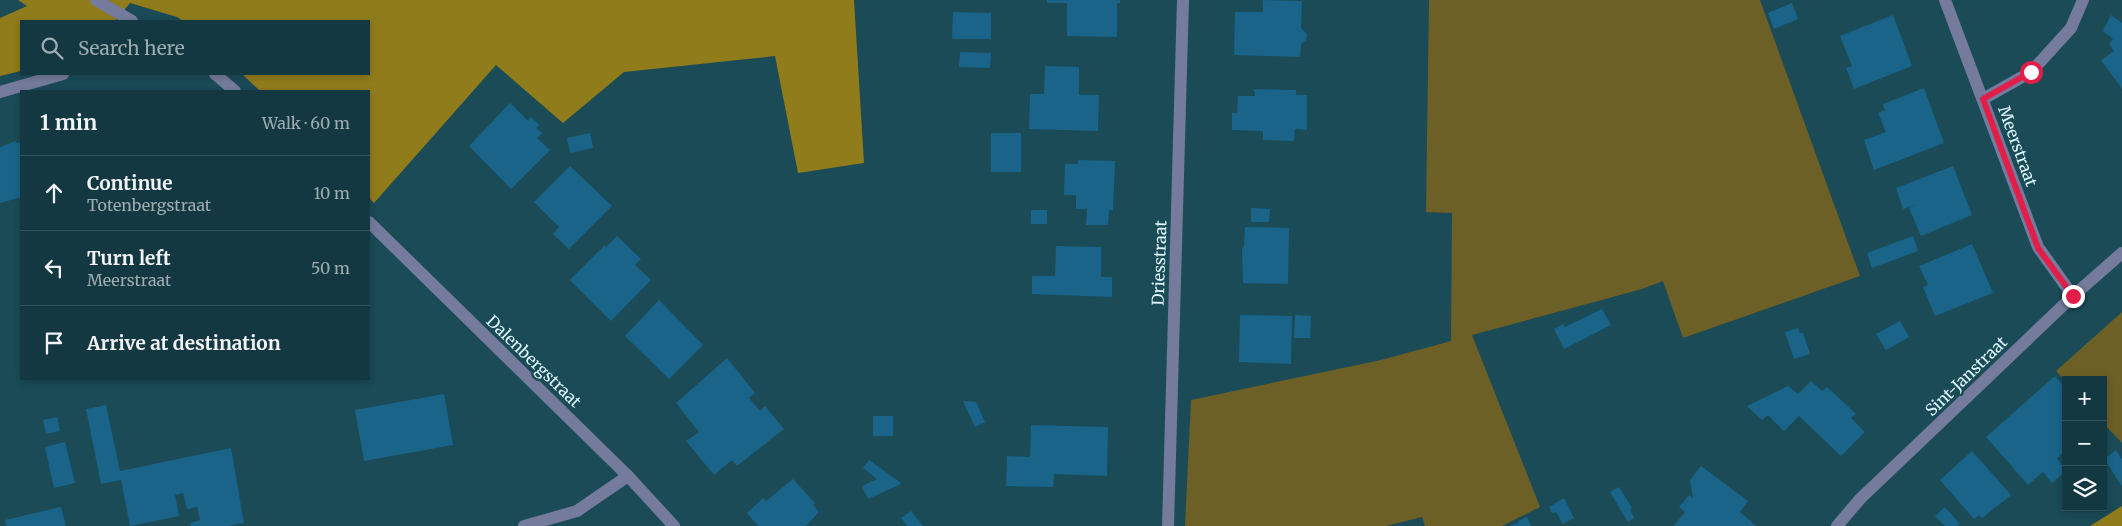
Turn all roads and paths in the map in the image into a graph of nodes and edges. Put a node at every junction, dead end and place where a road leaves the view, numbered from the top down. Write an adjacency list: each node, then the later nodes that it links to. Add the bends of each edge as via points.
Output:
1 (96, 0): 5 (street)
2 (1183, 0): 17 (street, Driesstraat)
3 (1945, 0): 10 (street, Meerstraat)
4 (2083, 0): 10 (street, via 2071,28 2031,72)
5 (130, 20)
6 (59, 75): 9 (street)
7 (216, 75): 8 (street)
8 (235, 90)
9 (0, 92)
10 (1983, 99): 13 (street, Meerstraat, via 2038,248)
11 (370, 223): 14 (street, Dalenbergstraat)
12 (2122, 253): 13 (street, Sint-Janstraat)
13 (2073, 296): 18 (street, Sint-Janstraat, via 1860,499)
14 (628, 476): 15 (street, via 577,511); 16 (street, Dalenbergstraat)
15 (524, 526)
16 (674, 526)
17 (1168, 526)
18 (1837, 526)

